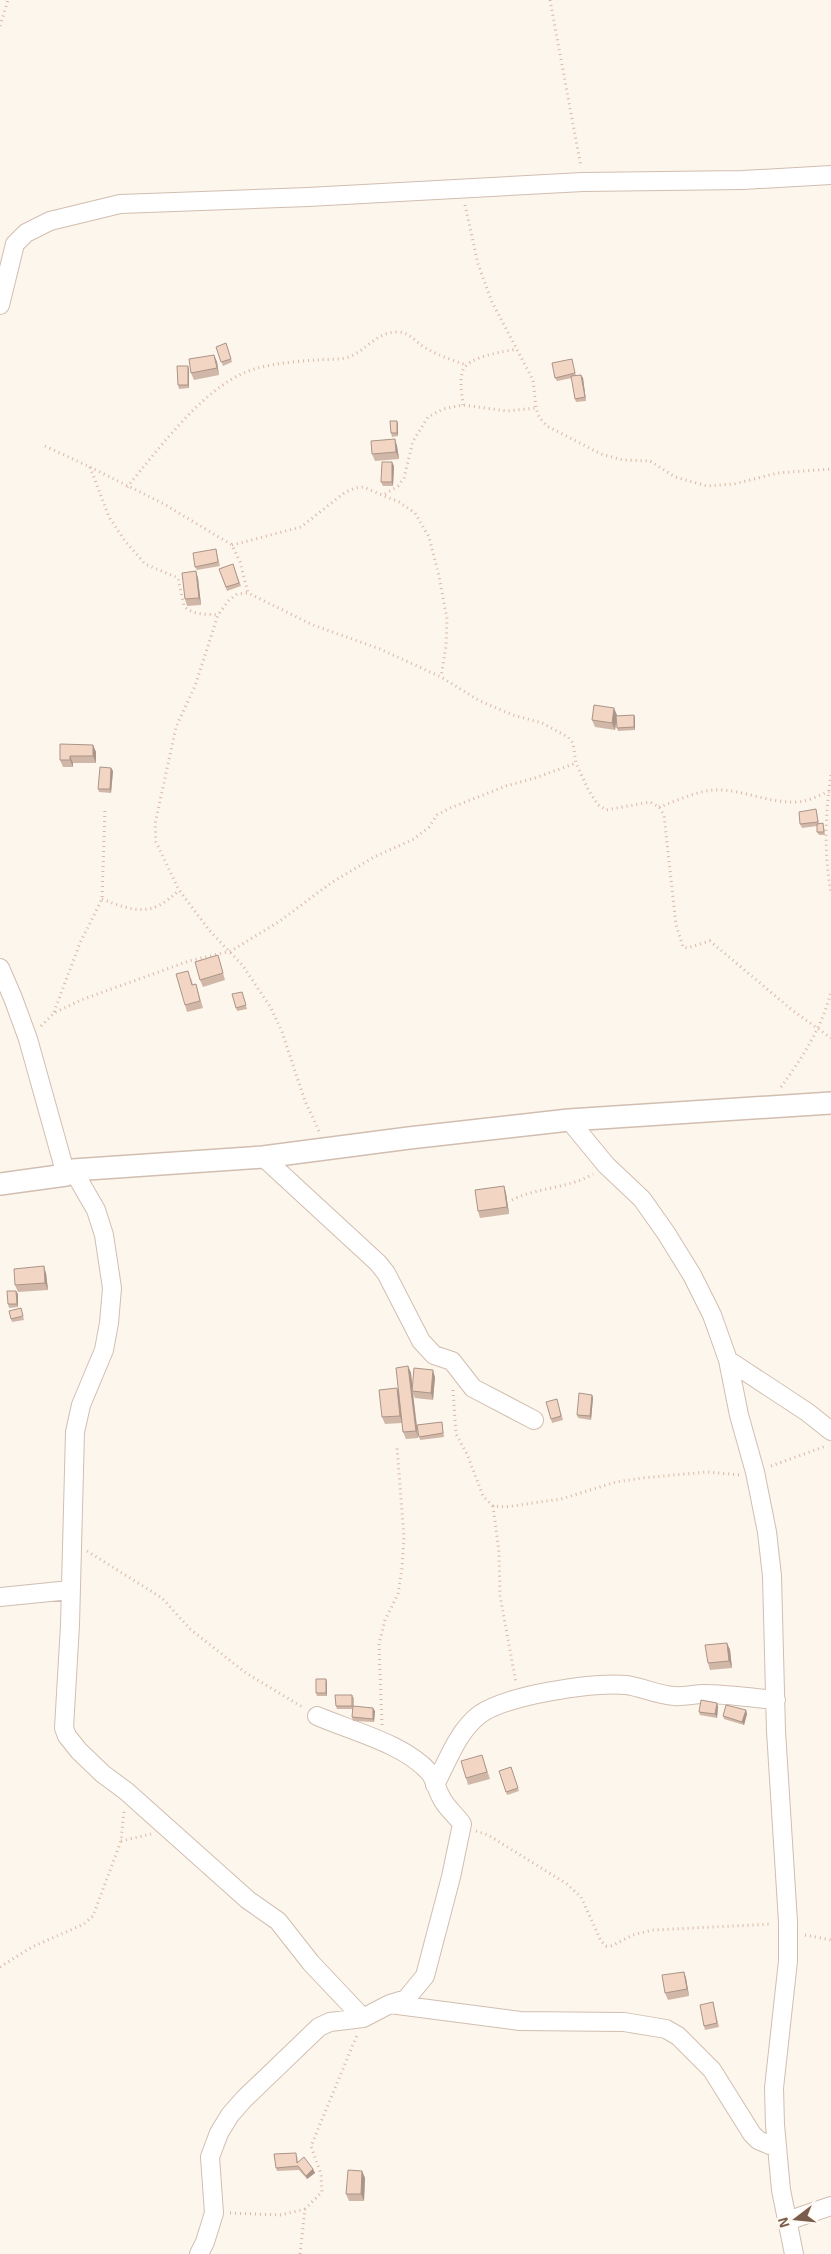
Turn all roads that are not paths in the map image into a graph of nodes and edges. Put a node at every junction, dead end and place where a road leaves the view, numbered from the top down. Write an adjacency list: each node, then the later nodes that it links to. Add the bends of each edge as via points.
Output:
1 (831, 174): 2 (street, via 120,204 50,220 26,234 15,244)
2 (0, 305)
3 (0, 968): 7 (street, via 28,1039)
4 (831, 1103): 5 (street)
5 (569, 1120): 6 (street); 9 (street, via 606,1165 642,1199 666,1233 712,1315)
6 (263, 1157): 7 (street); 10 (street, via 378,1263 421,1342 434,1355 452,1361 473,1388)
7 (70, 1173): 8 (street); 12 (street, via 96,1210 104,1235 112,1288 104,1350 81,1405 74,1432)
8 (0, 1184)
9 (728, 1360): 11 (street); 14 (street, via 767,1532 772,1576)
10 (534, 1420)
11 (831, 1431)
12 (70, 1590): 13 (street); 18 (street, via 64,1728 67,1736 103,1774 248,1900 278,1921)
13 (0, 1597)
14 (776, 1700): 16 (street, via 704,1694 659,1695 620,1685 569,1689 520,1698 500,1704 468,1726); 19 (street, via 788,1922 788,1961 774,2088)
15 (317, 1716): 16 (street, via 382,1740 414,1759 431,1774)
16 (436, 1785): 17 (street, via 441,1798 462,1827 424,1976 406,1999)
17 (390, 2004): 18 (street); 19 (street, via 520,2021 624,2022 666,2029 678,2036 712,2070 752,2134)
18 (363, 2018): 22 (street, via 330,2022 319,2027 230,2115 210,2157 214,2213)
19 (777, 2148): 21 (street)
20 (831, 2206): 21 (street)
21 (787, 2221): 23 (street)
22 (199, 2254)
23 (794, 2254)

